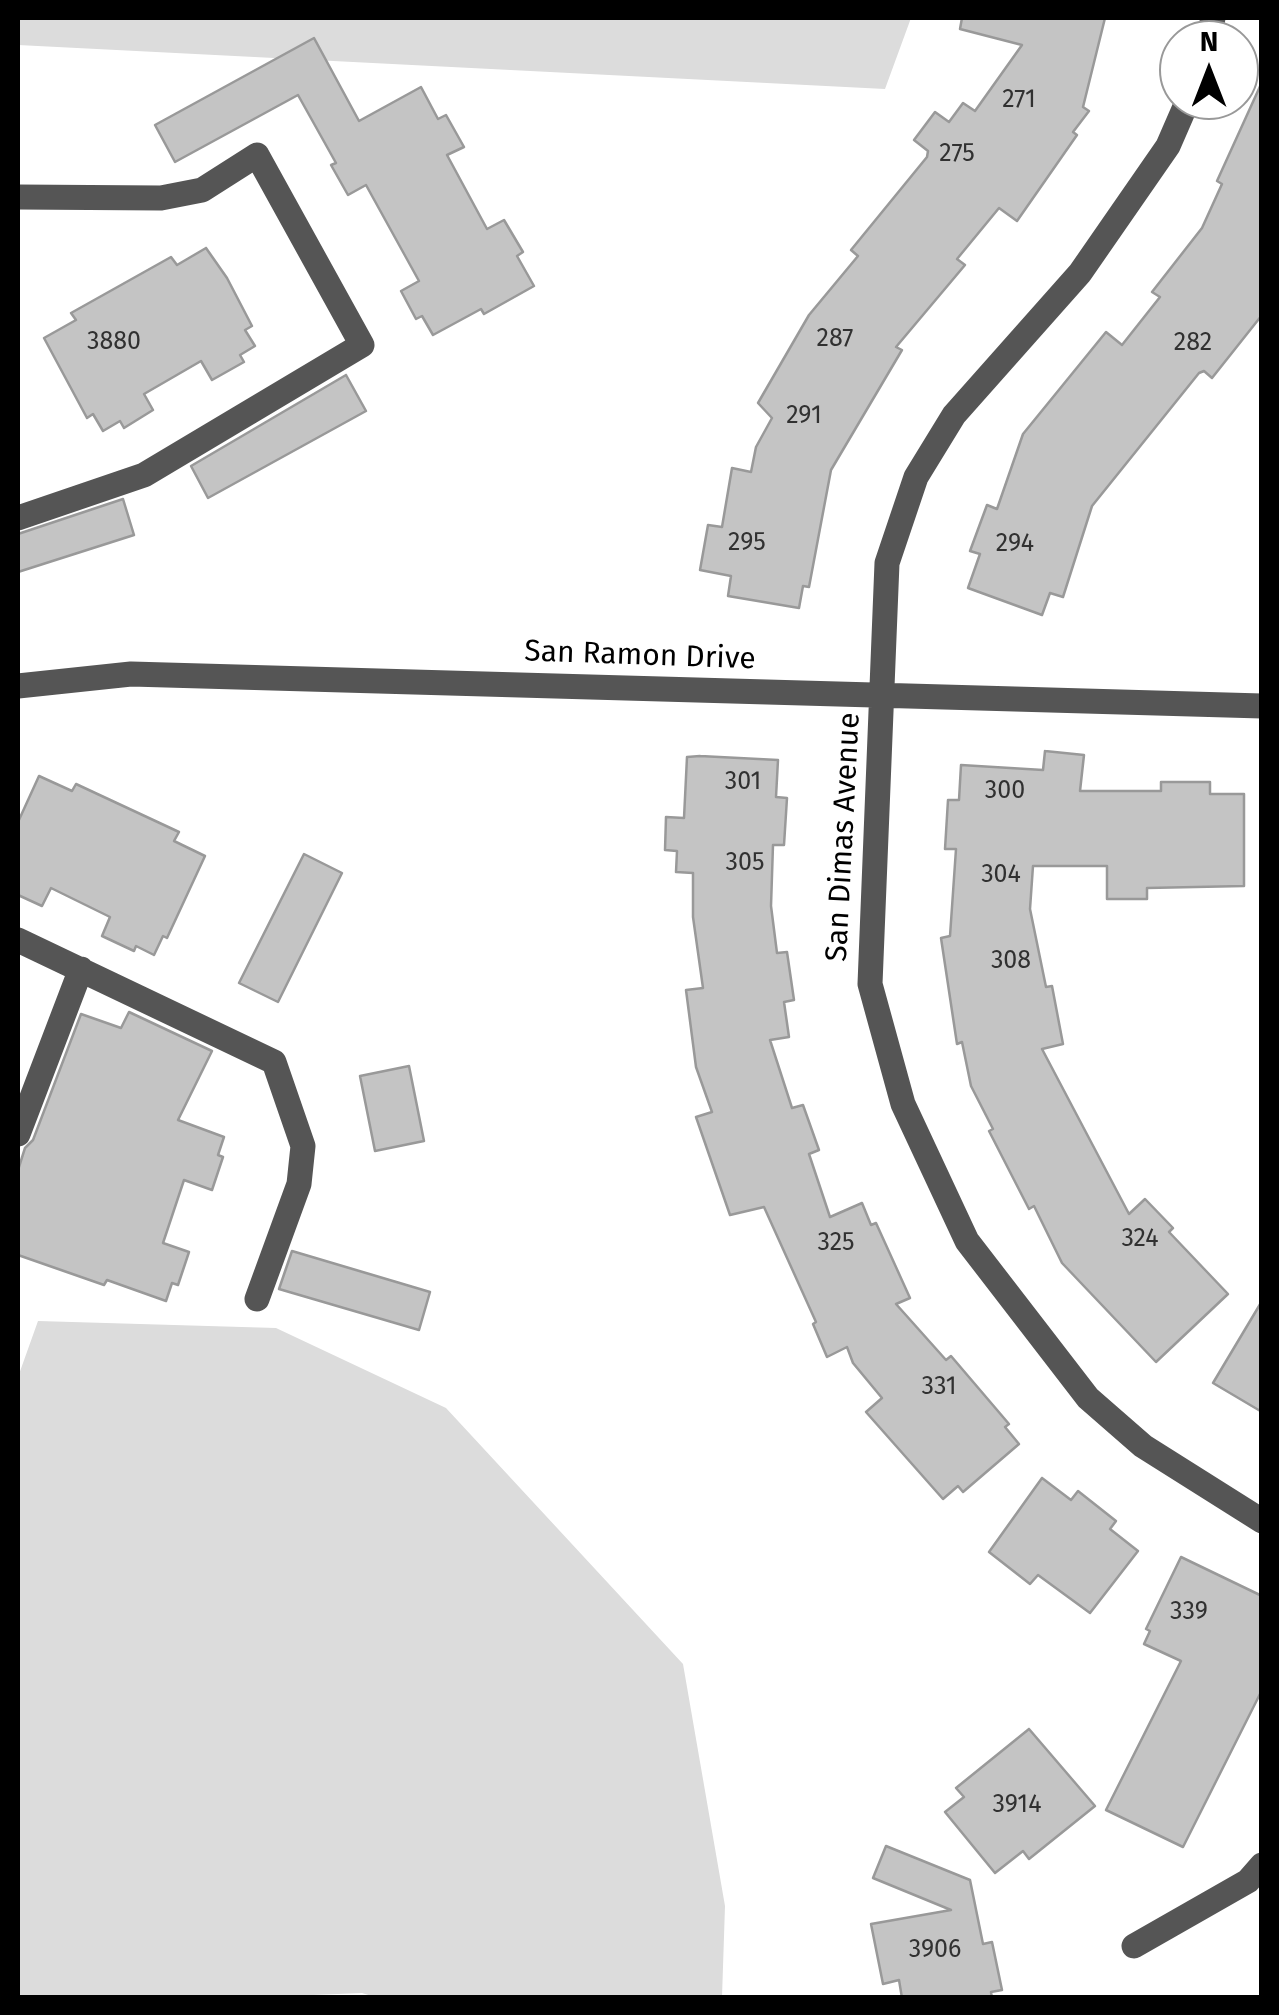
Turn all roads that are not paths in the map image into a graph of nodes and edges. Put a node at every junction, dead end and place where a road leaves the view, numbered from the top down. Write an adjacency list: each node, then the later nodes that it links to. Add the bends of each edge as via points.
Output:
1 (1179, 120): 5 (street, San Dimas Avenue, via 1080,272 954,414 916,478 887,562)
2 (18, 196): 3 (street, via 160,198 202,190 258,156 362,345 144,475)
3 (18, 518)
4 (18, 686): 5 (street, San Ramon Drive, via 132,674)
5 (882, 695): 6 (street, San Ramon Drive); 11 (street, San Dimas Avenue, via 870,984 903,1104 966,1241 1088,1398 1143,1446)
6 (1262, 706)
7 (18, 940): 8 (street)
8 (81, 969): 9 (street); 10 (street, via 274,1062 303,1146 299,1184)
9 (18, 1134)
10 (258, 1299)
11 (1262, 1521)
12 (1262, 1865): 13 (street, via 1248,1881)
13 (1134, 1946)

